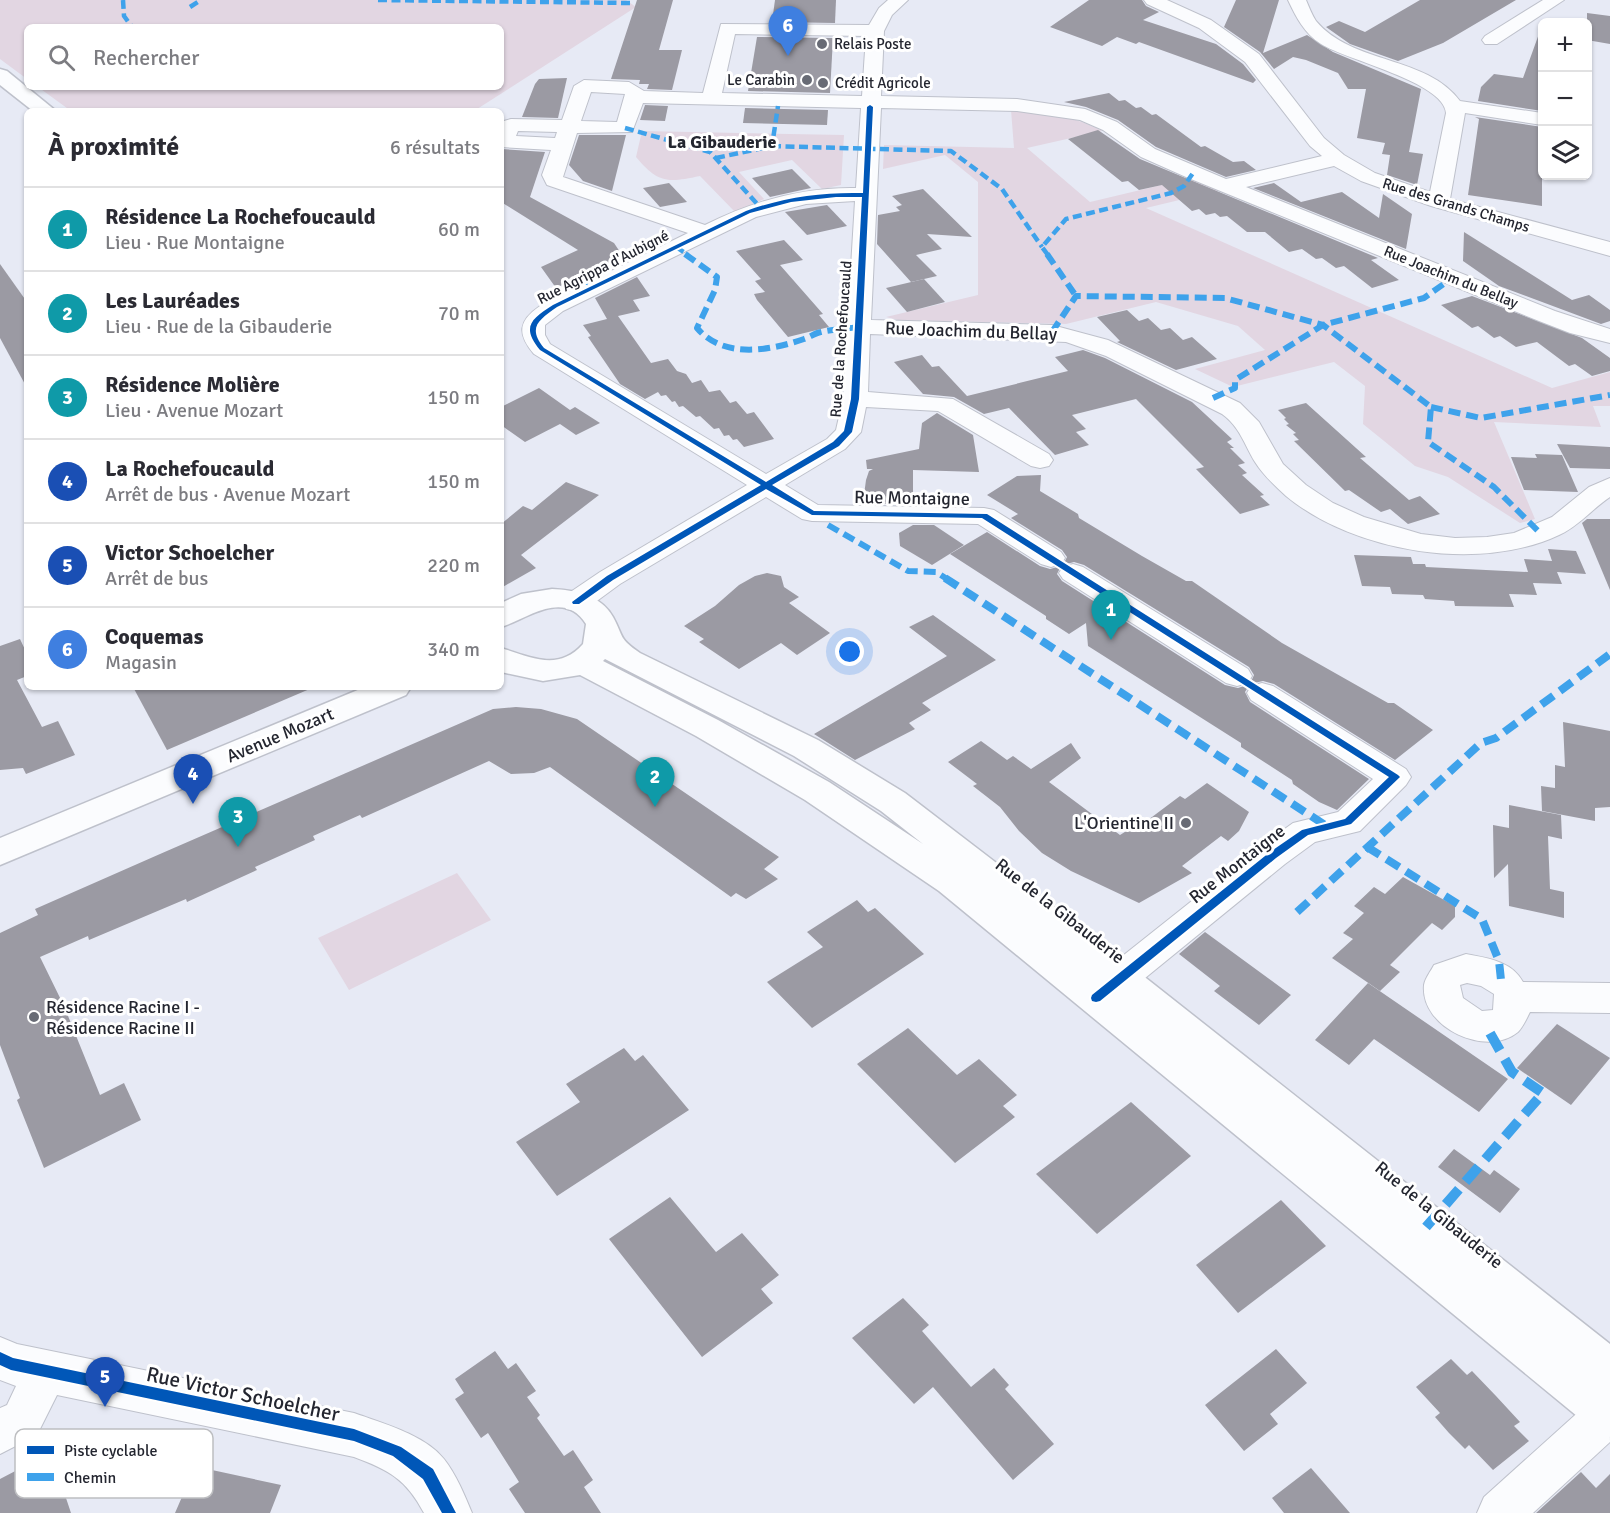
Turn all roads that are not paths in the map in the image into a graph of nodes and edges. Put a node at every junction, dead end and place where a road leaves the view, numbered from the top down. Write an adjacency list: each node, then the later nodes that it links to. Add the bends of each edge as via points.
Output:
1 (899, 0): 5 (street, via 885,12)
2 (1153, 0): 17 (street, Rue des Grands Champs, via 1205,24 1252,58 1305,129)
3 (1297, 0): 12 (street, via 1304,21 1315,32 1437,88)
4 (1555, 0): 6 (street)
5 (875, 30): 10 (street, via 727,28); 11 (street, Rue de la Rochefoucauld)
6 (1491, 40)
7 (0, 75): 13 (street)
8 (0, 96): 14 (street)
9 (635, 97): 10 (street, Rue Joachim du Bellay); 16 (street, via 625,128); 16 (street, via 629,88 584,86)
10 (711, 98): 11 (street, Rue Joachim du Bellay)
11 (871, 102): 18 (street, Rue Joachim du Bellay, via 1017,105 1085,115 1110,126 1148,153); 19 (street, Rue de la Rochefoucauld)
12 (1455, 106): 15 (street); 20 (street)
13 (42, 108)
14 (24, 115)
15 (1538, 118)
16 (566, 135): 21 (street, via 552,174 554,181)
17 (1337, 159): 18 (street); 20 (street, Rue des Grands Champs, via 1368,177)
18 (1227, 185): 24 (street, Rue Joachim du Bellay, via 1537,312)
19 (865, 195): 21 (street, Rue Agrippa d'Aubigné, via 829,195 760,207); 23 (street, Rue de la Rochefoucauld)
20 (1438, 202): 22 (street, Rue des Grands Champs)
21 (706, 232): 27 (street, Rue Agrippa d'Aubigné, via 555,306 535,320 531,330 542,350)
22 (1610, 249)
23 (858, 327): 25 (street, Rue de la Rochefoucauld); 28 (street, Rue Joachim du Bellay, via 1052,332 1101,345 1234,411 1257,435 1273,469 1308,498 1366,528 1410,540 1471,546 1516,541 1566,520)
24 (1610, 336)
25 (855, 399): 26 (street, via 944,404); 27 (street, Rue de la Rochefoucauld, via 848,432 836,444)
26 (1040, 460)
27 (768, 484): 29 (street, Rue de la Rochefoucauld); 35 (street, Rue Montaigne, via 812,513 984,516 1395,777 1348,822 1305,832 1273,855)
28 (1610, 486)
29 (576, 602): 30 (street, via 543,599); 31 (street, via 596,615 601,624)
30 (504, 609)
31 (591, 648): 32 (street, via 545,672 527,671); 35 (street, Rue de la Gibauderie, via 707,728 891,838)
32 (504, 661)
33 (388, 690): 34 (street, Avenue Mozart)
34 (0, 852)
35 (1107, 988): 40 (street, Rue de la Gibauderie); 41 (street, Rue de la Gibauderie)
36 (1514, 997): 37 (street)
37 (1610, 998)
38 (0, 1358): 39 (street, Rue Victor Schoelcher, via 10,1364)
39 (46, 1371): 42 (street, via 22,1420); 43 (street, Rue Victor Schoelcher, via 354,1435 397,1451 428,1474)
40 (1610, 1372)
41 (1610, 1414): 44 (street)
42 (0, 1431)
43 (449, 1513)
44 (1500, 1513)

